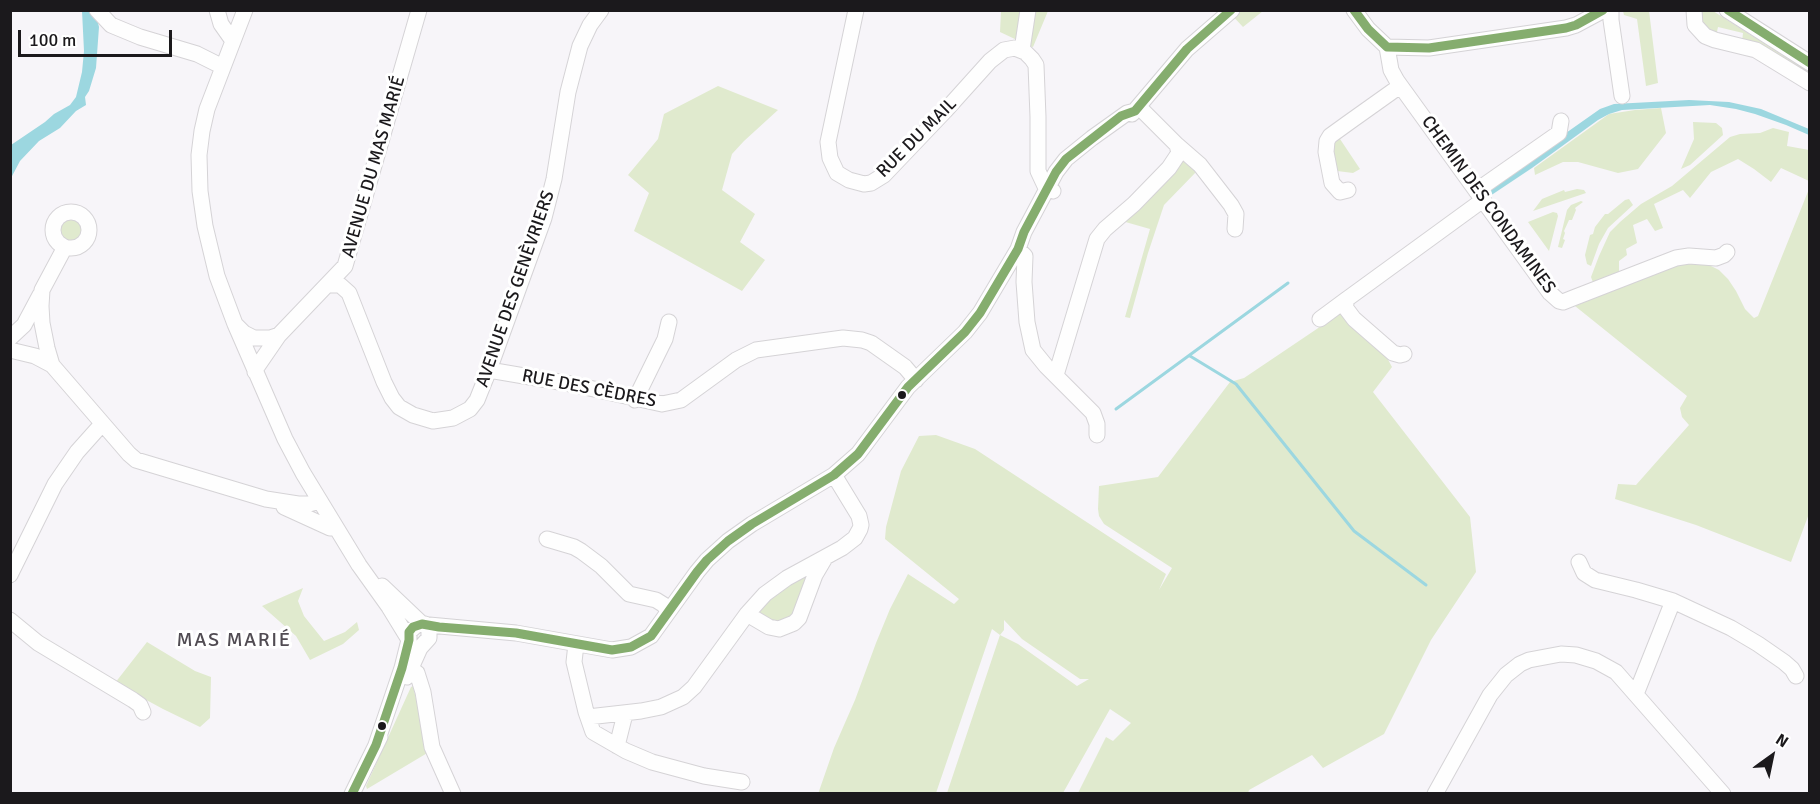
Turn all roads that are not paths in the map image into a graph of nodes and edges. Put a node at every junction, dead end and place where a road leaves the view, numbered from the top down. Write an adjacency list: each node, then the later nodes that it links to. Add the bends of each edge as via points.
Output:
1 (97, 10): 18 (street, via 111,25 207,57)
2 (217, 10): 14 (street)
3 (245, 10): 14 (street)
4 (419, 10): 34 (street, AVENUE DU MAS MARIÉ)
5 (601, 10): 47 (street, AVENUE DES GENÈVRIERS, via 580,46 566,99 549,199)
6 (856, 10): 16 (street, RUE DU MAIL, via 828,142 837,172 857,183 871,183 884,176 999,52 1009,48)
7 (1028, 10): 16 (street)
8 (1232, 10): 22 (street, via 1187,49)
9 (1354, 10): 15 (street)
10 (1604, 10): 15 (street, via 1576,25 1545,32 1429,48)
11 (1611, 10): 21 (street)
12 (1694, 10): 19 (street, via 1695,25 1705,36 1756,50)
13 (1727, 10): 17 (street)
14 (233, 41): 18 (street)
15 (1388, 46): 20 (street, CHEMIN DES CONDAMINES, via 1391,70)
16 (1022, 50): 24 (street, via 1036,65)
17 (1809, 63)
18 (223, 67): 41 (street, via 207,109 199,172 214,266)
19 (1809, 83)
20 (1400, 86): 28 (street, via 1327,141 1332,183 1340,192); 29 (street, CHEMIN DES CONDAMINES)
21 (1622, 96)
22 (1137, 109): 25 (street); 26 (street)
23 (1561, 121): 29 (street, via 1559,134)
24 (1039, 135): 26 (street, via 1044,153); 27 (street, via 1038,171)
25 (1177, 145): 30 (street, via 1200,165 1231,205 1236,214); 50 (street, via 1179,153 1169,168 1097,239)
26 (1059, 175): 27 (street)
27 (1050, 189): 31 (street)
28 (1348, 190)
29 (1480, 196): 33 (street, CHEMIN DES CONDAMINES, via 1550,292 1563,302 1676,258 1716,258); 38 (street)
30 (1235, 229)
31 (1019, 246): 49 (street, via 972,323); 50 (street, via 1025,256 1027,322 1033,350)
32 (65, 247): 36 (street)
33 (1727, 252)
34 (345, 266): 35 (street, AVENUE DU MAS MARIÉ); 37 (street, AVENUE DES GENÈVRIERS)
35 (328, 285): 37 (street, via 340,285); 42 (street, AVENUE DU MAS MARIÉ)
36 (42, 290): 43 (street, via 24,325); 46 (street, via 42,323)
37 (350, 293): 47 (street, AVENUE DES GENÈVRIERS, via 392,398 413,415 439,421 462,414 477,400)
38 (1347, 299): 39 (street); 45 (street, via 1345,307 1354,319 1393,353)
39 (1320, 319)
40 (669, 322): 51 (street, via 665,339)
41 (235, 324): 42 (street, via 254,338); 48 (street)
42 (279, 335): 48 (street, AVENUE DU MAS MARIÉ)
43 (10, 338)
44 (10, 350): 46 (street)
45 (1404, 354)
46 (52, 365): 52 (street)
47 (489, 370): 51 (street, RUE DES CÈDRES)
48 (255, 372): 56 (street, via 285,439)
49 (921, 374): 51 (street, RUE DES CÈDRES, via 905,368 871,343 853,338 832,339 768,347 746,354 674,403); 54 (street, via 858,454)
50 (1056, 375): 53 (street, via 1093,413)
51 (635, 400)
52 (102, 424): 55 (street, via 136,460); 61 (street, via 55,484)
53 (1097, 435)
54 (834, 475): 59 (street, via 856,509 861,525 851,542); 62 (street, via 728,541)
55 (270, 500): 56 (street, via 298,504); 57 (street)
56 (320, 501): 57 (street)
57 (336, 528): 68 (street)
58 (547, 539): 63 (street, via 581,551 629,594)
59 (825, 558): 66 (street, via 771,588); 66 (street, via 794,624 779,629 761,624)
60 (1580, 562): 64 (street, via 1584,573 1595,580)
61 (10, 575)
62 (682, 591): 63 (street); 65 (street)
63 (641, 596): 65 (street, via 656,600)
64 (1673, 601): 71 (street, via 1758,644); 72 (street)
65 (668, 612): 69 (street, via 651,636 631,647 612,650)
66 (747, 614): 74 (street, via 689,692 661,707)
67 (10, 620): 73 (street, via 38,643 133,700)
68 (419, 635): 69 (street, via 471,630 516,633); 70 (street)
69 (576, 645): 75 (street, via 574,662)
70 (406, 669): 78 (street); 79 (street, via 417,674 432,747)
71 (1796, 676)
72 (1636, 694): 80 (street, via 1616,672 1582,657 1553,654 1520,664 1490,694); 81 (street)
73 (143, 712)
74 (625, 714): 75 (street); 76 (street)
75 (588, 717): 76 (street, via 593,732)
76 (617, 746): 77 (street, via 652,762)
77 (742, 782)
78 (352, 794)
79 (453, 794)
80 (1435, 794)
81 (1723, 794)

